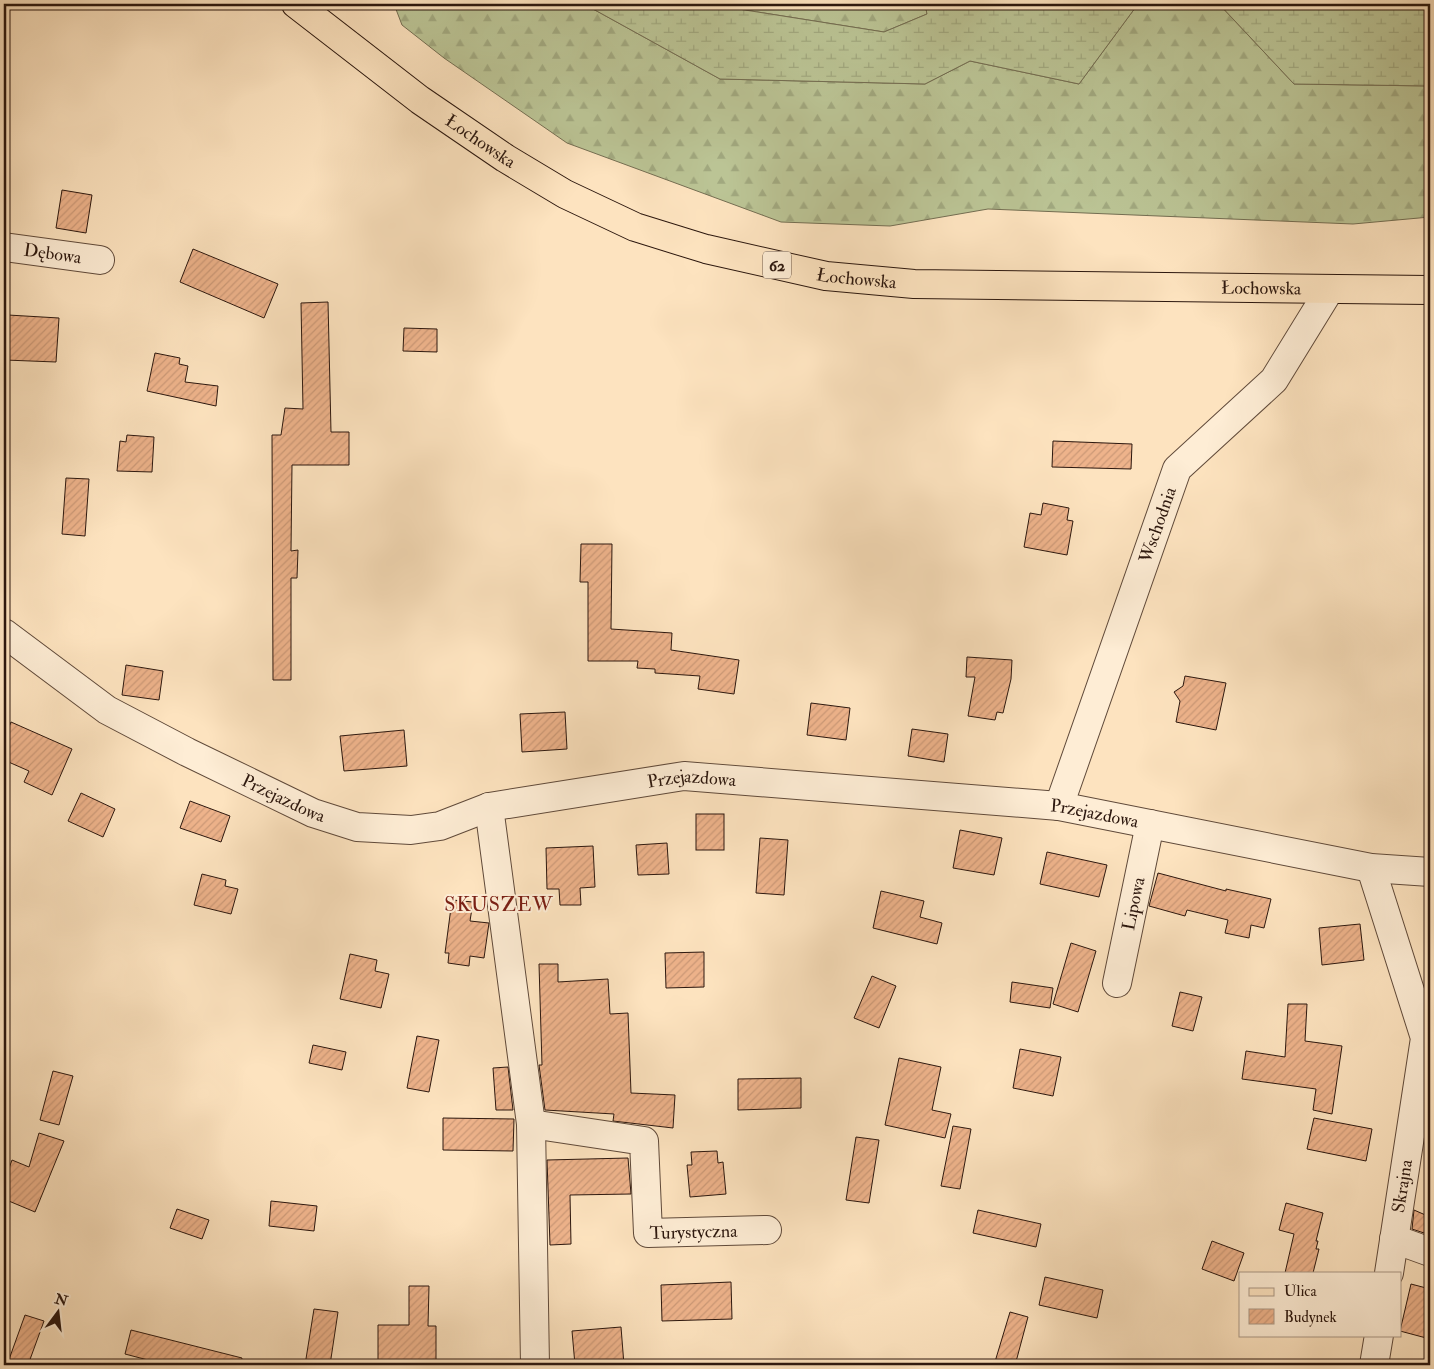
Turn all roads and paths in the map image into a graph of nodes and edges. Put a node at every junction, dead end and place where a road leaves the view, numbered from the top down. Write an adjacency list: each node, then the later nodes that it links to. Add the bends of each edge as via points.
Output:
1 (296, 4): 4 (main road, Łochowska / 62, via 420,100 565,194 635,227 706,249 826,276 914,284)
2 (4, 247): 3 (street, Dębowa)
3 (100, 260)
4 (1330, 289): 5 (main road, Łochowska / 62); 7 (street, Wschodnia, via 1274,380 1177,469)
5 (1430, 290)
6 (4, 633): 8 (street, Przejazdowa, via 107,710 313,814 357,827 412,830 440,826)
7 (1059, 806): 8 (street, Przejazdowa, via 684,776); 9 (street, Przejazdowa)
8 (489, 807): 13 (street)
9 (1150, 824): 10 (street, Przejazdowa); 12 (street, Lipowa)
10 (1371, 868): 11 (street, Przejazdowa); 15 (street, Skrajna, via 1425,1038)
11 (1430, 872)
12 (1117, 983)
13 (531, 1124): 14 (street, Turystyczna, via 644,1141 648,1232); 19 (street)
14 (768, 1230)
15 (1394, 1239): 16 (street); 17 (street, Skrajna)
16 (1430, 1252)
17 (1388, 1272)
18 (1379, 1336): 20 (street)
19 (535, 1365)
20 (1374, 1365)

